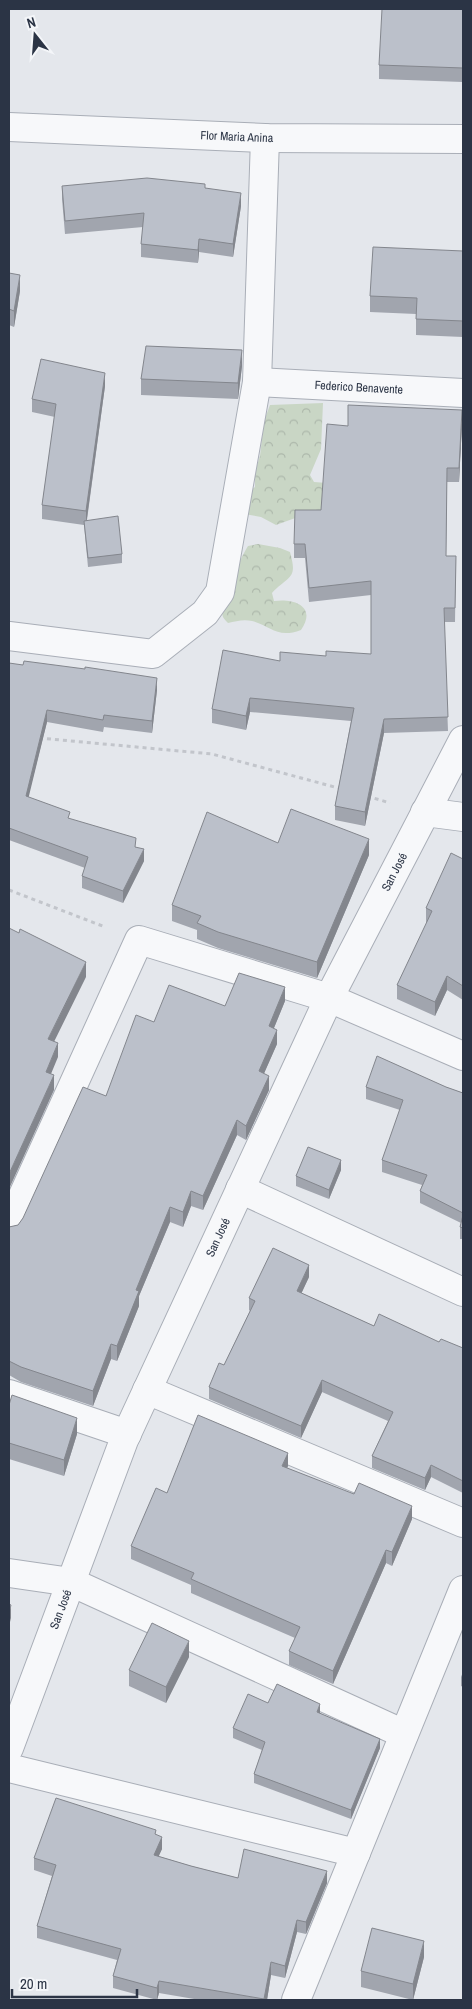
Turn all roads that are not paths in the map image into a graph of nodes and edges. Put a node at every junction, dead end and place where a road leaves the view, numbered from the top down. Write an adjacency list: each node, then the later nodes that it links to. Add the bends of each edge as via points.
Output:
1 (9, 127): 2 (street, Flor Maria Anina)
2 (265, 138): 3 (street, Flor Maria Anina); 4 (street)
3 (463, 139)
4 (256, 382): 5 (street, Federico Benavente); 6 (street, via 220,592 205,613 153,654)
5 (463, 393)
6 (9, 636)
7 (463, 740): 8 (street, San José)
8 (425, 812): 9 (street); 10 (street, San José)
9 (463, 817)
10 (329, 998): 11 (street); 12 (street, San José); 13 (street, via 139,940)
11 (463, 1056)
12 (240, 1189): 14 (street); 15 (street, San José)
13 (9, 1226)
14 (463, 1292)
15 (147, 1390): 17 (street, San José); 18 (street)
16 (9, 1394): 17 (street)
17 (127, 1434): 20 (street, San José)
18 (463, 1523)
19 (9, 1573): 20 (street)
20 (71, 1582): 22 (street); 23 (street, San José)
21 (463, 1590): 22 (street)
22 (404, 1734): 25 (street)
23 (9, 1748)
24 (9, 1768): 25 (street)
25 (356, 1853): 26 (street)
26 (296, 2000)

